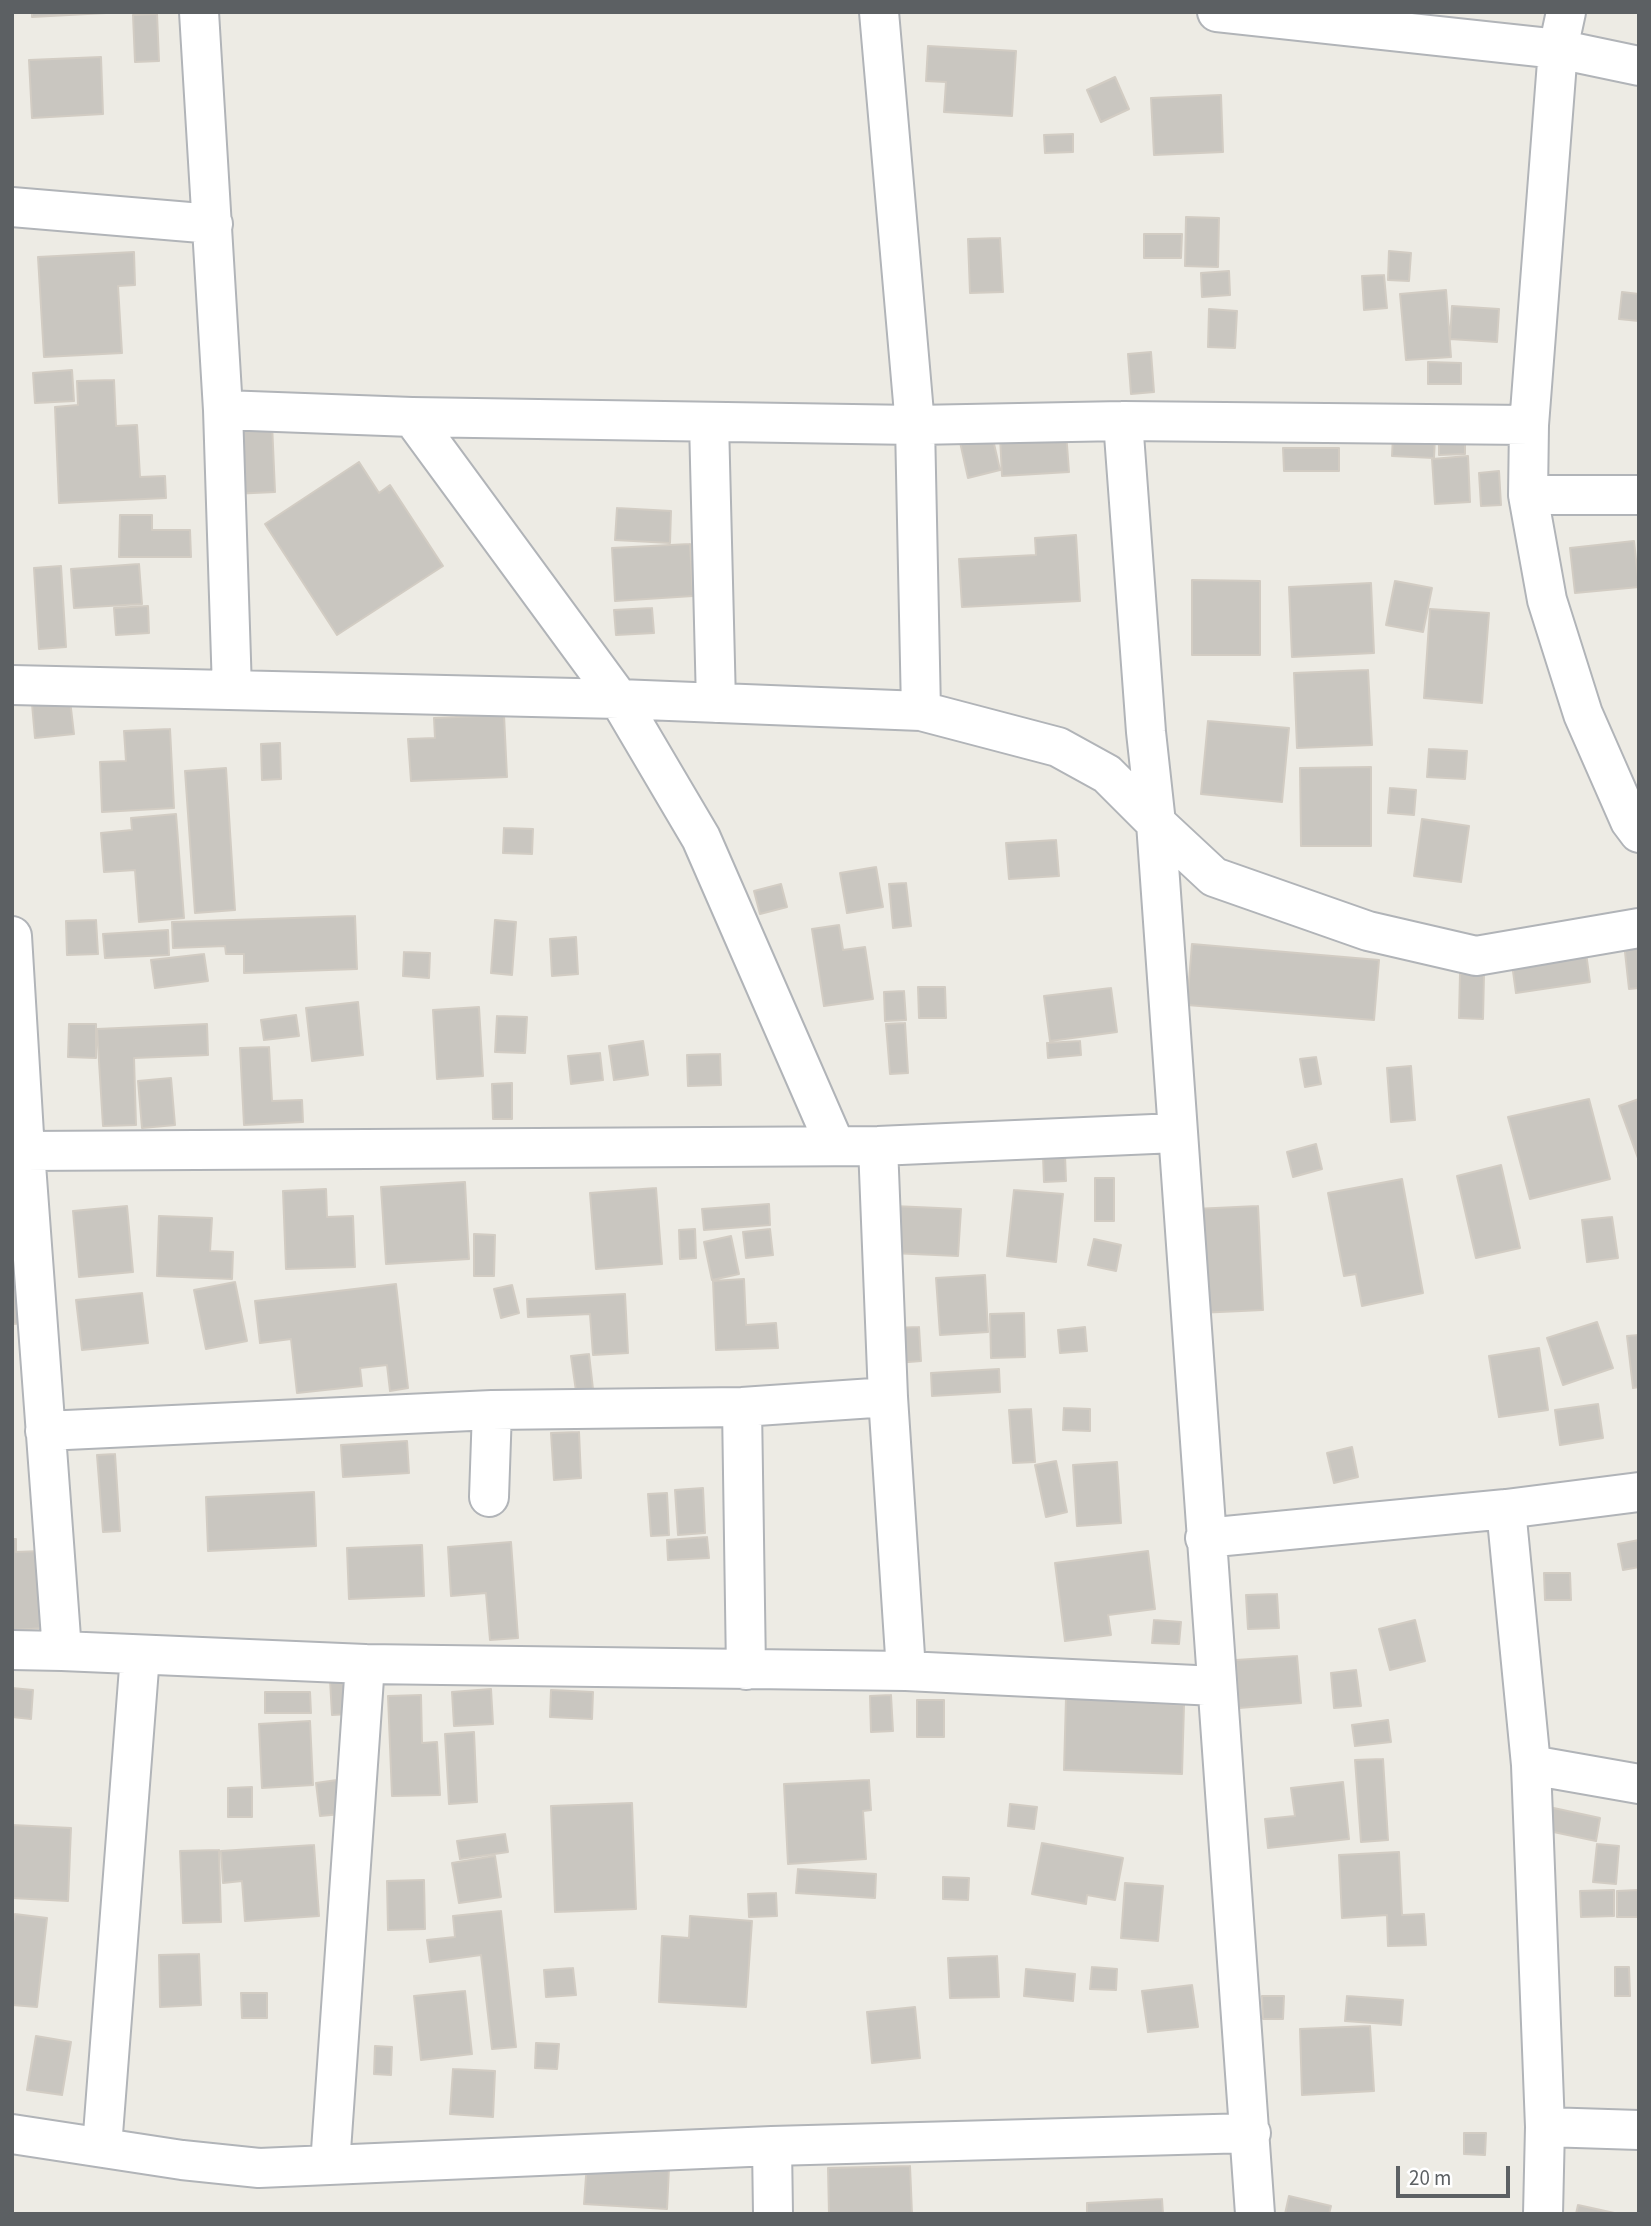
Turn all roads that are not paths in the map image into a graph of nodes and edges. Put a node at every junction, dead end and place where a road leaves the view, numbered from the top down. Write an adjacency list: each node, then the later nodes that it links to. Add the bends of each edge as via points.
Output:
1 (199, 12): 8 (street)
2 (879, 12): 13 (street)
3 (1217, 12): 5 (street)
4 (1566, 12): 5 (street)
5 (1558, 49): 6 (street); 14 (street)
6 (1639, 66)
7 (12, 207): 8 (street)
8 (213, 224): 9 (street)
9 (223, 410): 10 (street); 18 (street)
10 (412, 417): 12 (street); 19 (street)
11 (1124, 421): 13 (street); 14 (street); 22 (street)
12 (709, 422): 13 (street); 20 (street)
13 (915, 425): 21 (street)
14 (1529, 425): 15 (street)
15 (1528, 495): 16 (street); 23 (street, via 1547,600 1583,714)
16 (1639, 495)
17 (12, 685): 18 (street)
18 (232, 690): 19 (street)
19 (619, 699): 20 (street); 27 (street, via 701,838)
20 (716, 703): 21 (street)
21 (921, 710): 22 (street, via 1058,747 1107,774)
22 (1156, 823): 24 (street, via 1214,877 1368,931 1476,956); 26 (street)
23 (1639, 832)
24 (1639, 928)
25 (12, 936): 29 (street)
26 (1176, 1133): 28 (street); 37 (street)
27 (835, 1145): 28 (street); 29 (street)
28 (878, 1146): 30 (street)
29 (25, 1151): 33 (street)
30 (888, 1397): 31 (street); 43 (street)
31 (742, 1407): 32 (street); 42 (street)
32 (492, 1410): 33 (street); 35 (street)
33 (45, 1431): 39 (street)
34 (1639, 1492): 36 (street)
35 (489, 1497)
36 (1506, 1509): 37 (street); 45 (street)
37 (1206, 1538): 44 (street)
38 (12, 1650): 39 (street)
39 (62, 1651): 40 (street)
40 (140, 1656): 41 (street); 52 (street)
41 (365, 1664): 42 (street); 53 (street)
42 (746, 1670): 43 (street)
43 (906, 1671): 44 (street)
44 (1216, 1686): 49 (street)
45 (1531, 1765): 46 (street); 47 (street)
46 (1639, 1784)
47 (1545, 2127): 48 (street); 56 (street)
48 (1639, 2130)
49 (1251, 2133): 51 (street); 55 (street)
50 (12, 2134): 52 (street)
51 (772, 2146): 53 (street); 54 (street)
52 (102, 2147): 53 (street, via 259,2168)
53 (330, 2165)
54 (773, 2214)
55 (1255, 2214)
56 (1543, 2214)

